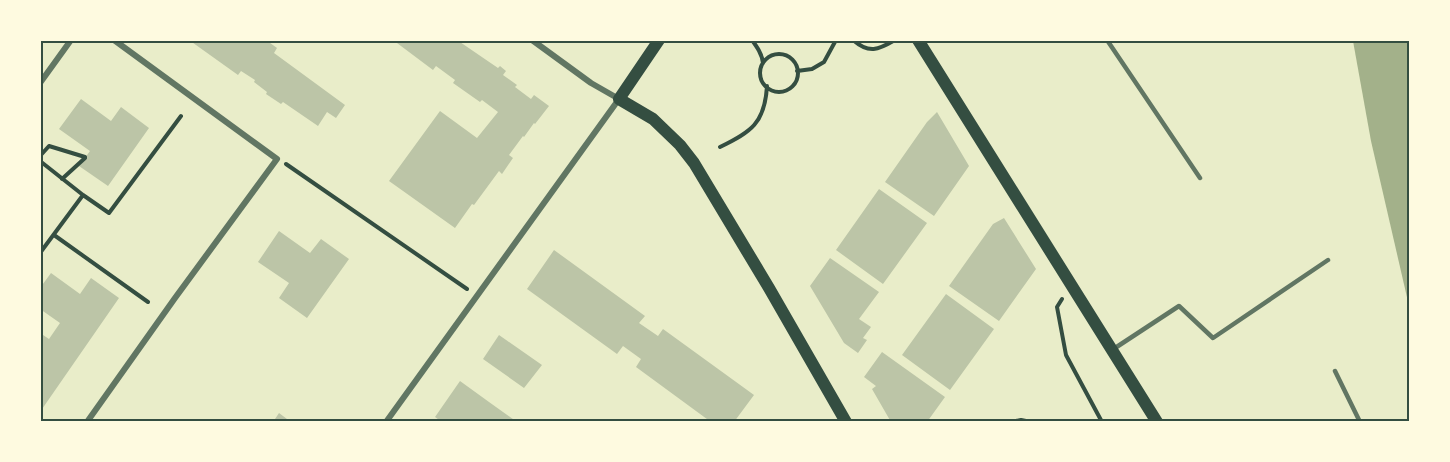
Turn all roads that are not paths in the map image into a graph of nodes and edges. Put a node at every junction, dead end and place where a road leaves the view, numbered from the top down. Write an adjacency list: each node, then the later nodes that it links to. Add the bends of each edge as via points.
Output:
1 (71, 40): 7 (street)
2 (114, 40): 14 (street, via 278,159)
3 (532, 40): 8 (street)
4 (659, 40): 8 (main road)
5 (918, 40): 11 (main road)
6 (1107, 40): 9 (lane)
7 (40, 83)
8 (619, 99): 13 (street); 15 (main road, via 653,119 694,163)
9 (1200, 178)
10 (1329, 260): 11 (lane, via 1213,338 1179,306)
11 (1112, 350): 16 (main road)
12 (1335, 372): 17 (lane)
13 (389, 420)
14 (87, 422)
15 (846, 422)
16 (1157, 422)
17 (1360, 422)

